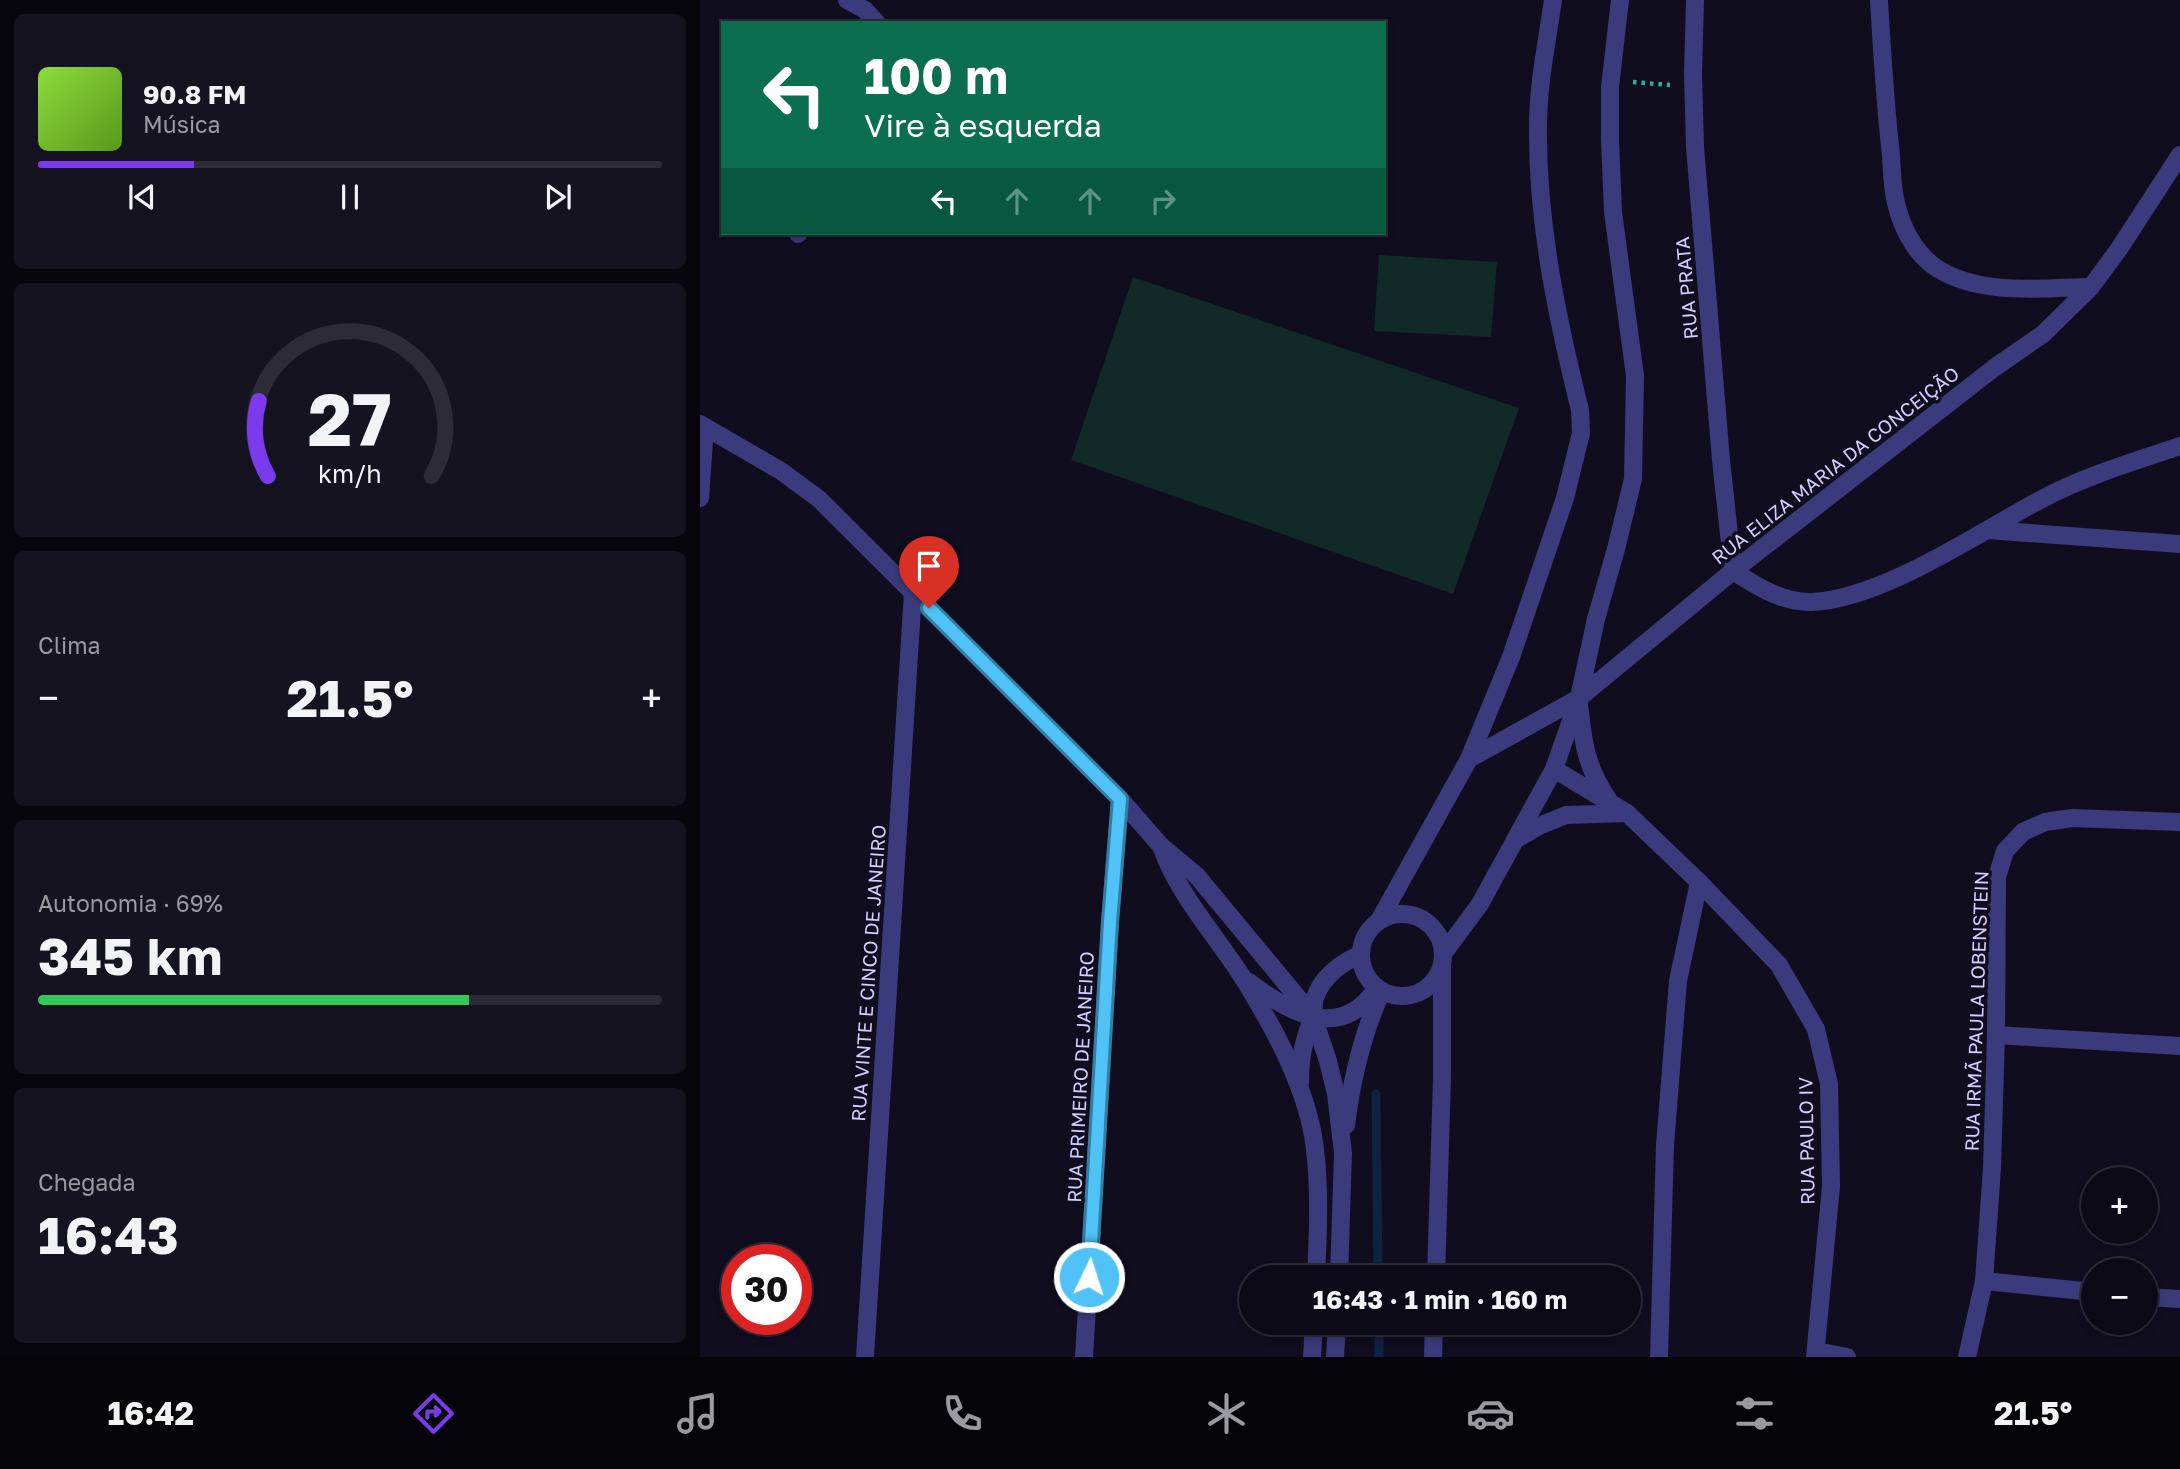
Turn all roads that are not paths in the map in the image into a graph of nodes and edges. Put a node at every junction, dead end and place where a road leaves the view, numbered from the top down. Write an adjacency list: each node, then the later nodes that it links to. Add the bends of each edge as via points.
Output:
1 (847, 0): 6 (street)
2 (1553, 0): 17 (street, via 1542,72 1539,170 1544,232 1581,433 1565,498 1511,657)
3 (1620, 0): 16 (street, via 1610,140 1613,212 1634,376 1633,479)
4 (1695, 0): 14 (street, RUA PRATA, via 1695,146)
5 (1879, 0): 8 (street, via 1896,203 1921,256 1968,281 2029,288)
6 (875, 21)
7 (2180, 155): 8 (street, RUA ELIZA MARIA DA CONCEIÇÃO)
8 (2091, 287): 14 (street, RUA ELIZA MARIA DA CONCEIÇÃO, via 2043,334)
9 (703, 426): 11 (street); 15 (street, via 819,499)
10 (2180, 446): 12 (street, via 2082,479)
11 (700, 498)
12 (1987, 530): 13 (street); 14 (street, via 1863,592 1835,600 1781,597)
13 (2180, 544)
14 (1733, 571): 16 (street, RUA ELIZA MARIA DA CONCEIÇÃO)
15 (913, 592): 19 (street); 47 (street, RUA VINTE E CINCO DE JANEIRO)
16 (1579, 698): 17 (street, RUA ELIZA MARIA DA CONCEIÇÃO); 18 (street); 20 (street, via 1589,765)
17 (1469, 759): 26 (street)
18 (1554, 769): 20 (street, RUA PAULO IV); 23 (street)
19 (1120, 799): 24 (street); 48 (street, RUA PRIMEIRO DE JANEIRO)
20 (1610, 802): 21 (street, RUA PAULO IV)
21 (1627, 813): 23 (street, via 1566,815); 25 (street, RUA PAULO IV)
22 (2180, 822): 32 (street, RUA IRMÃ PAULA LOBENSTEIN, via 2072,818 2045,822 2023,832 2005,851 1997,877)
23 (1515, 840): 28 (street)
24 (1161, 846): 29 (street, via 1178,883); 31 (street, via 1198,876)
25 (1699, 882): 46 (street, RUA PAULO IV, via 1779,965 1816,1029 1829,1084 1831,1186); 52 (street, via 1678,981 1665,1145)
26 (1380, 919): 27 (street, via 1366,934); 28 (street, via 1404,913 1426,922 1441,941)
27 (1361, 954): 30 (street, via 1364,973); 31 (street, via 1346,961 1323,983)
28 (1442, 960): 30 (street, via 1436,977 1417,992 1393,995); 38 (street)
29 (1243, 978): 31 (street, via 1272,999); 34 (street, via 1282,1046)
30 (1379, 989): 31 (street, via 1354,1012 1326,1020); 35 (street, via 1350,1092)
31 (1313, 1016): 34 (street, via 1300,1055); 35 (street, via 1336,1094)
32 (1996, 1035): 33 (street); 39 (street, RUA IRMÃ PAULA LOBENSTEIN)
33 (2180, 1046)
34 (1300, 1090): 36 (street, via 1315,1147)
35 (1343, 1153): 37 (street)
36 (1317, 1265)
37 (1339, 1265)
38 (1436, 1265)
39 (1984, 1281): 40 (street); 54 (street, RUA IRMÃ PAULA LOBENSTEIN)
40 (2081, 1291)
41 (2158, 1298): 42 (street)
42 (2180, 1300)
43 (1313, 1335): 49 (street)
44 (1336, 1335): 50 (street)
45 (1434, 1335): 51 (street)
46 (1815, 1354): 53 (street)
47 (865, 1357)
48 (1084, 1357)
49 (1312, 1357)
50 (1335, 1357)
51 (1433, 1357)
52 (1659, 1357)
53 (1847, 1357)
54 (1967, 1357)

